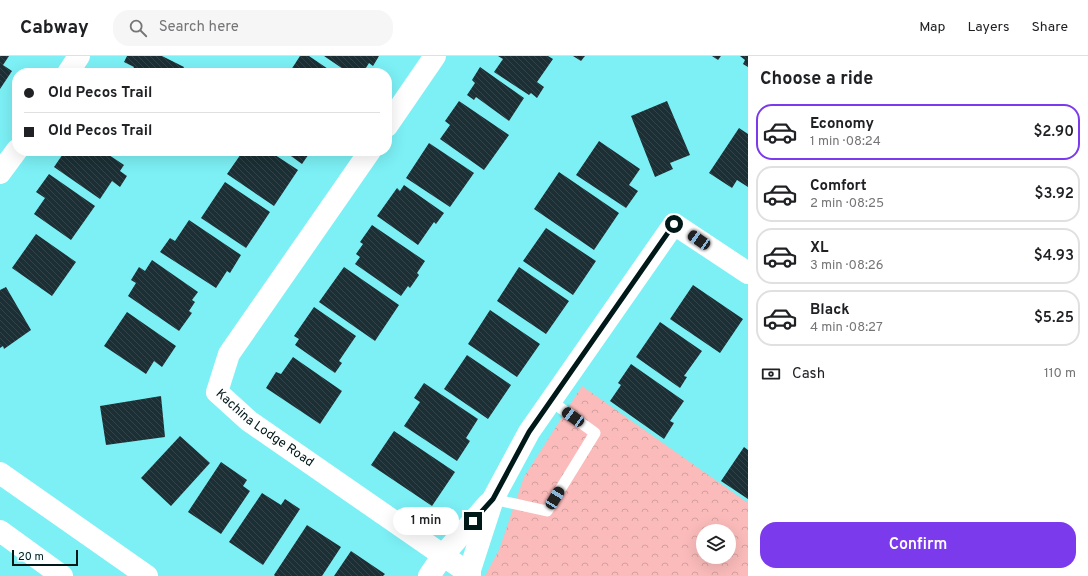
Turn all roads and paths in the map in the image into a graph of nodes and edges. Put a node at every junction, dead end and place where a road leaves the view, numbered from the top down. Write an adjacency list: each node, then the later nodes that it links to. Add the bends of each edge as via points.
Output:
1 (79, 56): 3 (street)
2 (435, 56): 4 (street)
3 (71, 68)
4 (392, 119)
5 (13, 156): 7 (street)
6 (367, 156): 13 (street, Kachina Lodge Road, via 229,354 217,392 249,421)
7 (0, 173)
8 (748, 273): 9 (street, via 674,224)
9 (551, 401): 11 (street, via 529,432); 11 (lane, via 595,433 547,511)
10 (0, 473): 16 (street)
11 (493, 499): 13 (street); 14 (street)
12 (0, 531): 15 (street)
13 (444, 554): 14 (street, Kachina Lodge Road); 17 (street)
14 (469, 575)
15 (62, 576)
16 (147, 576)
17 (428, 576)

